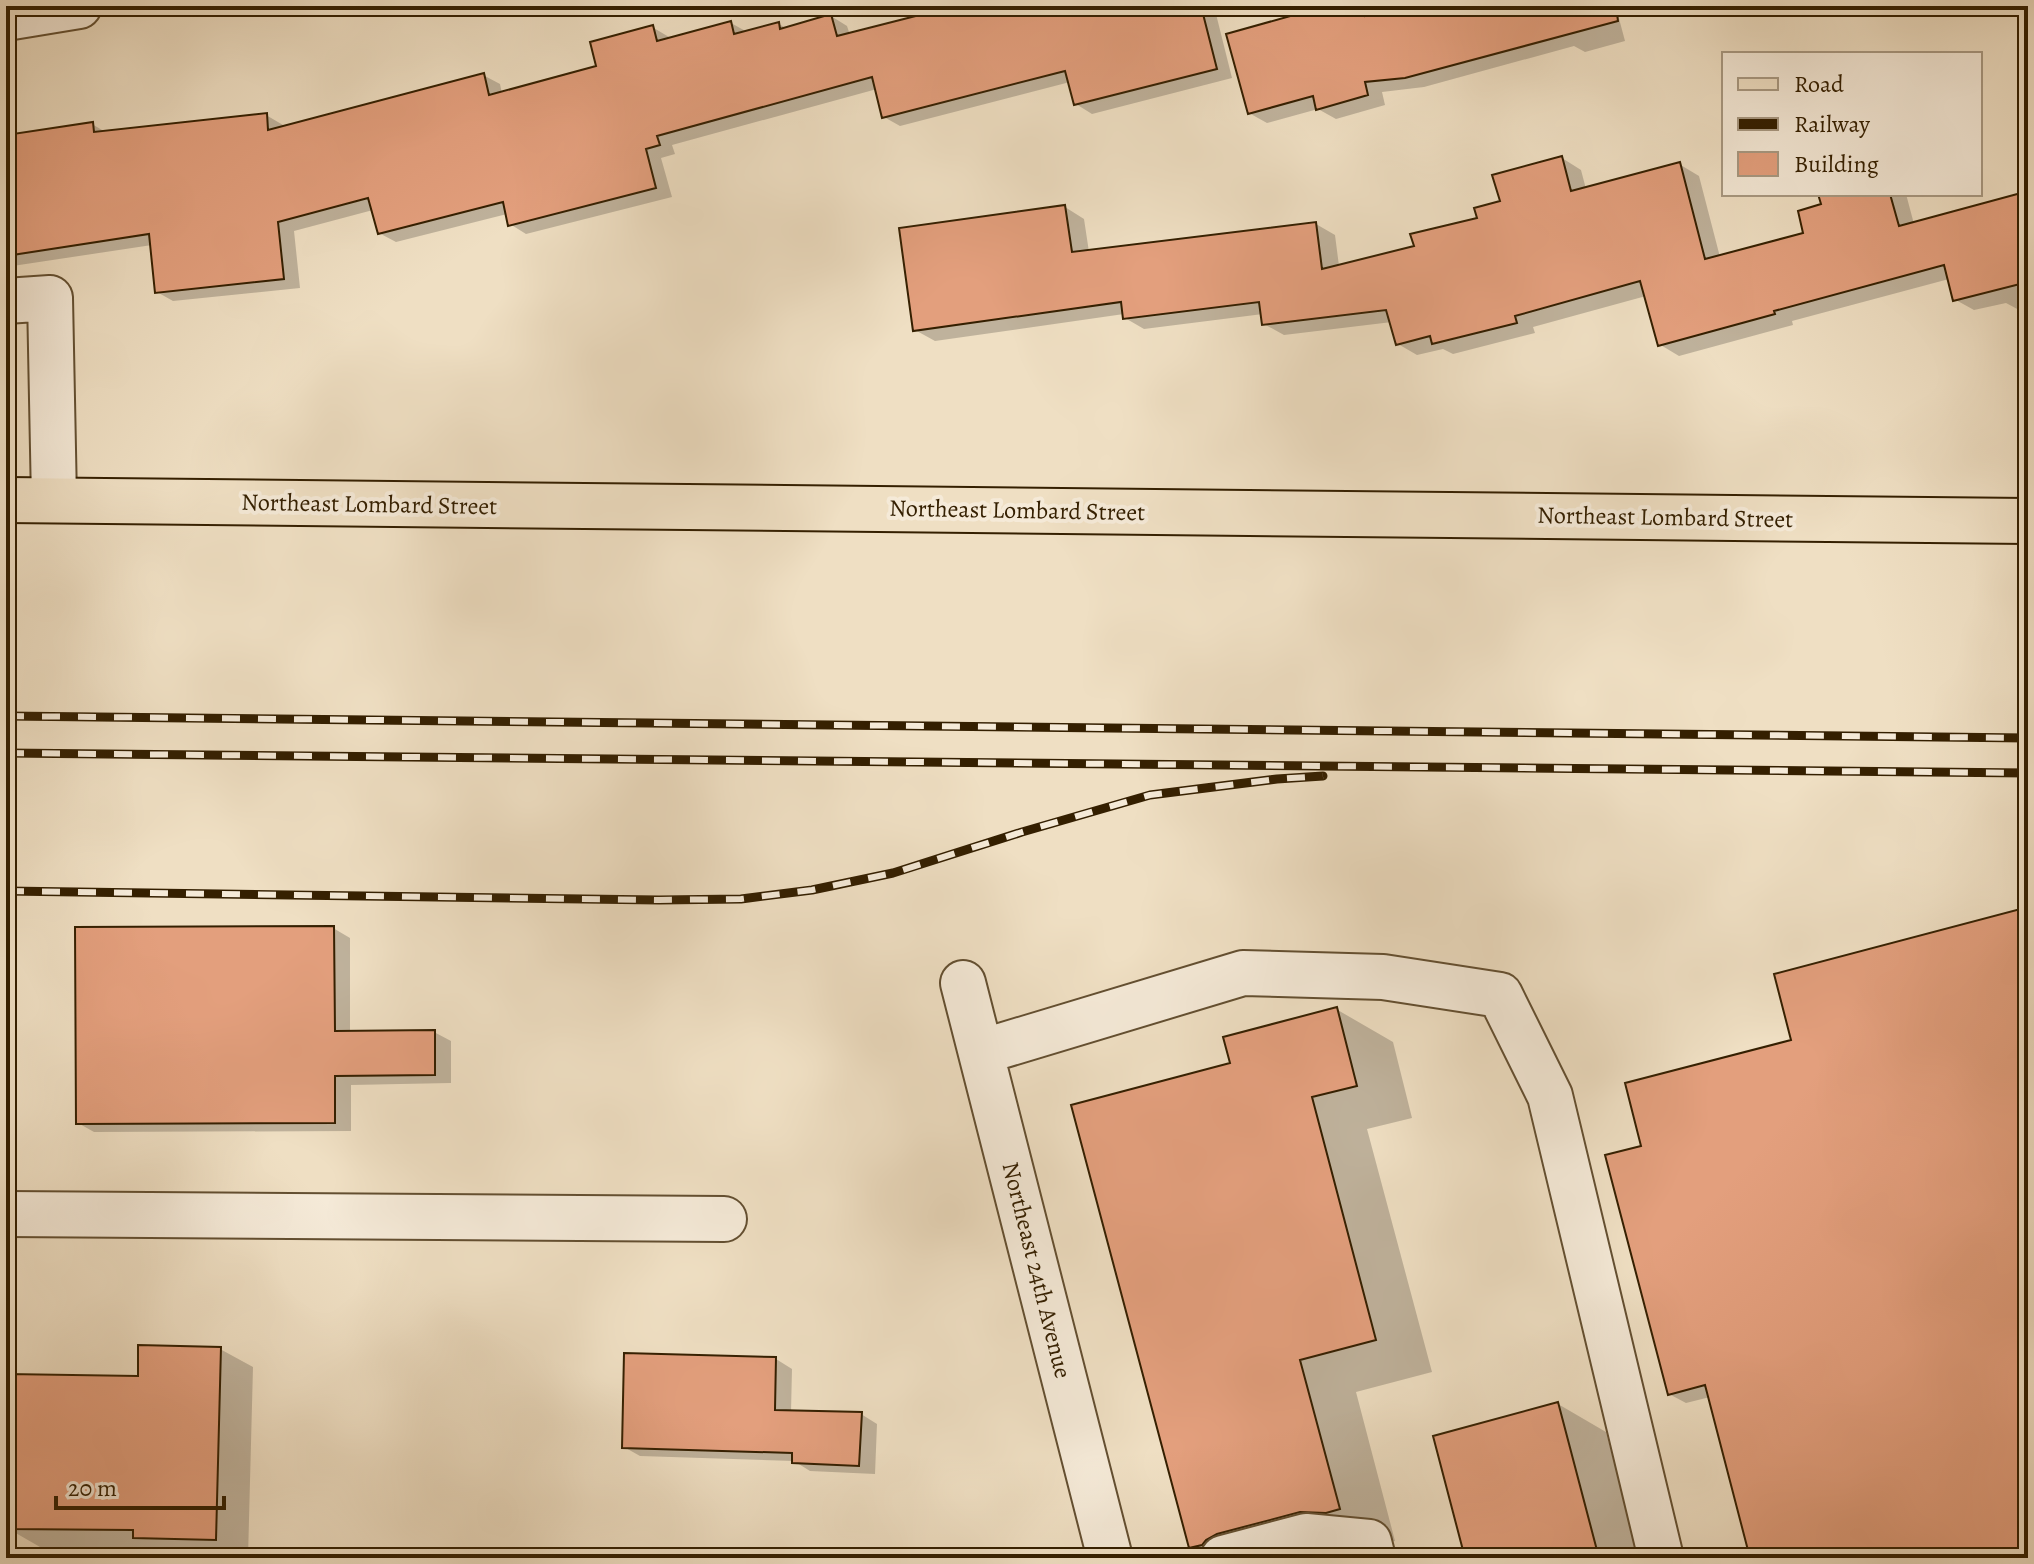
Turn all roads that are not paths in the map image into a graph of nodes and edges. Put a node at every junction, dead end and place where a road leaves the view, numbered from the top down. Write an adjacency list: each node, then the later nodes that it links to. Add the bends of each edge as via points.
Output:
1 (79, 6): 2 (street)
2 (6, 18)
3 (6, 301): 5 (street, via 50,298)
4 (6, 500): 5 (main road, Northeast Lombard Street)
5 (54, 500): 6 (main road, Northeast Lombard Street)
6 (2028, 521)
7 (963, 983): 8 (street, Northeast 24th Avenue)
8 (981, 1052): 11 (street, Northeast 24th Avenue); 14 (street, via 1243,973 1383,977 1500,995 1550,1096)
9 (6, 1214): 10 (street)
10 (724, 1219)
11 (1110, 1558)
12 (1223, 1558): 13 (street, via 1306,1536 1369,1542)
13 (1373, 1558)
14 (1661, 1558)

